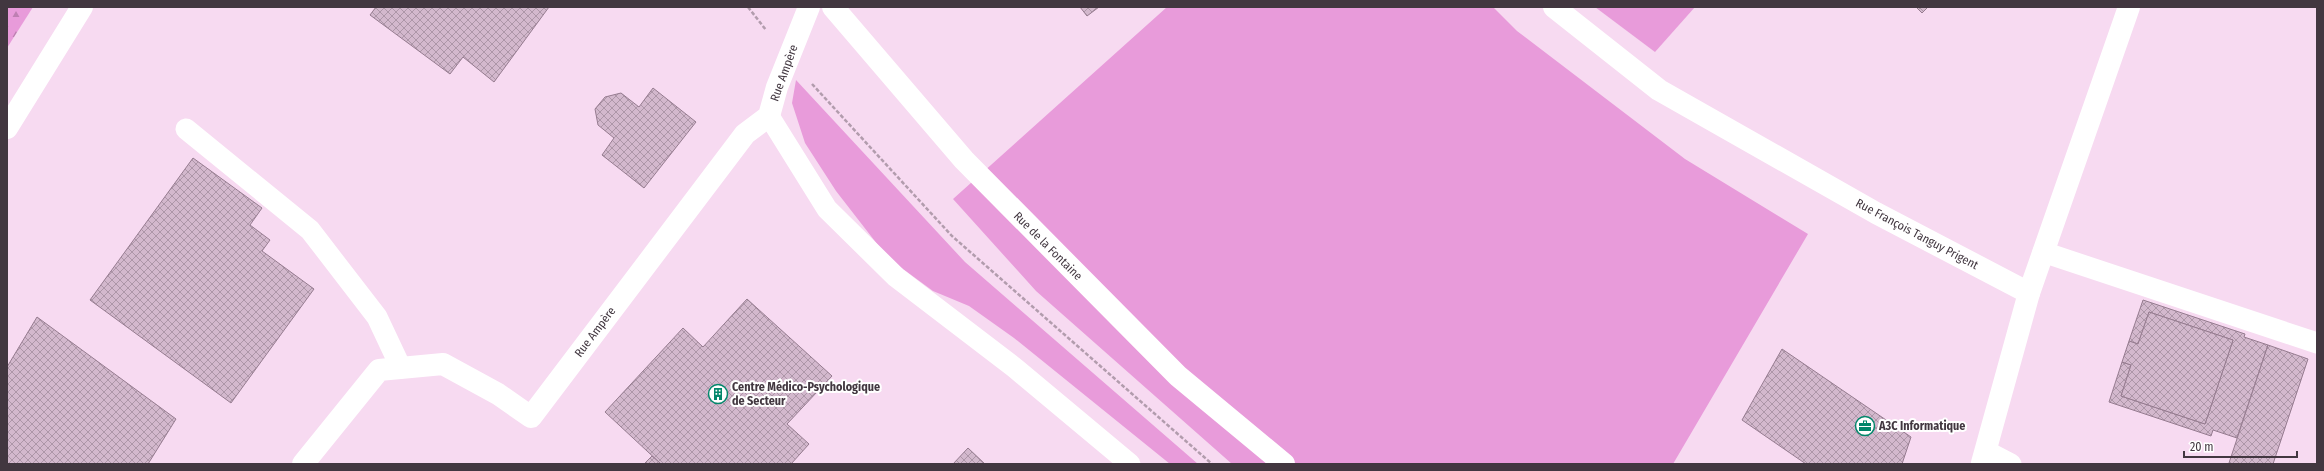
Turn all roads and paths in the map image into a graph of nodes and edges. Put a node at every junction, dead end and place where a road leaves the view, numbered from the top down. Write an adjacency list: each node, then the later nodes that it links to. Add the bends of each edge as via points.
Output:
1 (82, 7): 9 (street)
2 (748, 7): 7 (path)
3 (809, 7): 7 (street, Rue Ampère)
4 (834, 7): 19 (street, Rue de la Fontaine, via 964,160 1178,376)
5 (1554, 7): 12 (street, Rue François Tanguy Prigent, via 1660,90 1876,213)
6 (2129, 7): 11 (street)
7 (789, 58): 8 (street, Rue Ampère); 18 (path, via 952,236)
8 (769, 116): 14 (street, Rue Ampère, via 745,134 531,417 498,394 443,364); 17 (lane, via 827,210 896,277 1015,368)
9 (7, 128)
10 (186, 129): 14 (lane, via 310,230 376,317)
11 (2043, 252): 12 (street); 13 (lane)
12 (2029, 293): 15 (street)
13 (2317, 343)
14 (401, 368): 16 (street, Rue Ampère, via 380,370)
15 (1984, 457): 20 (lane)
16 (303, 464)
17 (1130, 464)
18 (1212, 464)
19 (1284, 464)
20 (2011, 464)

